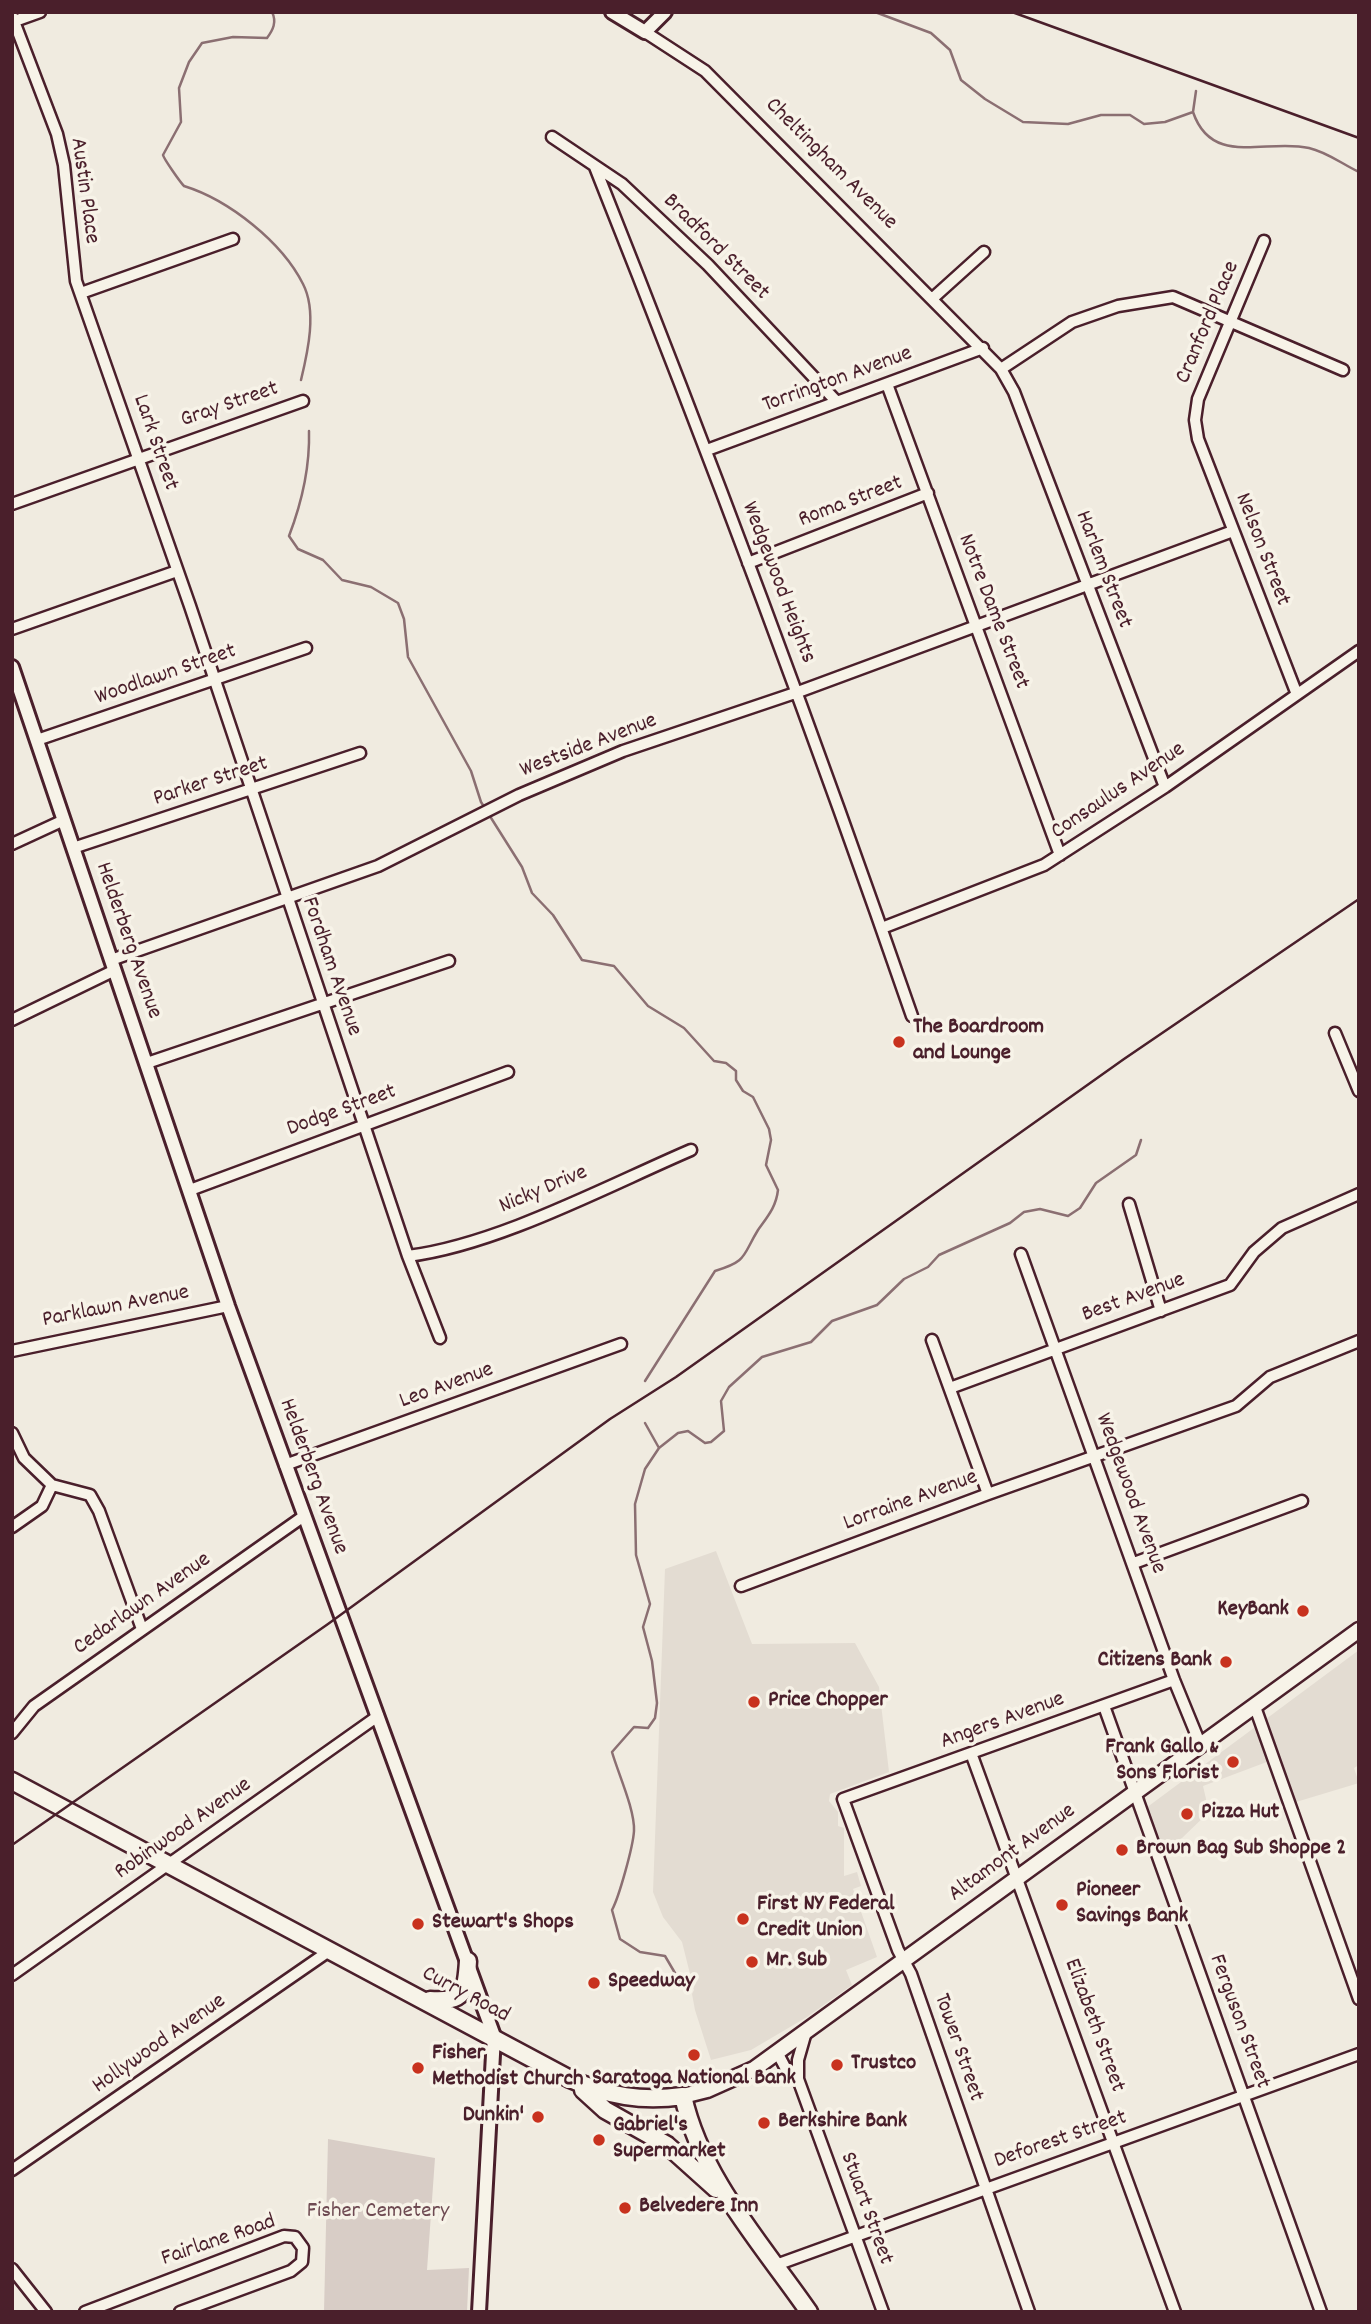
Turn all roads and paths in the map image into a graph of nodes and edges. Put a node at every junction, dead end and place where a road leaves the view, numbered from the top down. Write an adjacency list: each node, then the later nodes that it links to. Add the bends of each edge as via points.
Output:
1 (40, 12): 4 (street)
2 (612, 12): 5 (street, Cheltingham Avenue)
3 (665, 12): 5 (street)
4 (13, 20): 11 (street, Austin Place, via 57,134)
5 (645, 32): 12 (street, Cheltingham Avenue, via 705,71)
6 (552, 137): 7 (street, Bradford Street)
7 (595, 167): 19 (street, Bradford Street, via 622,184 708,265); 21 (street, Wedgewood Heights)
8 (233, 240): 11 (street)
9 (1264, 241): 13 (street, Cranford Place)
10 (984, 252): 12 (street)
11 (81, 293): 22 (street, Lark Street)
12 (933, 298): 14 (street, Cheltingham Avenue)
13 (1231, 323): 15 (street, via 1173,297 1118,306 1072,322); 16 (street); 20 (street, Cranford Place, via 1198,399)
14 (983, 348): 15 (street, Cheltingham Avenue); 17 (street, Torrington Avenue)
15 (1002, 369): 28 (street, Harlem Street)
16 (1343, 370)
17 (887, 384): 19 (street, Torrington Avenue); 23 (street, Notre Dame Street)
18 (303, 401): 22 (street, Gray Street)
19 (836, 401): 21 (street, Torrington Avenue)
20 (1195, 421): 25 (street, Nelson Street)
21 (707, 450): 26 (street, Wedgewood Heights)
22 (139, 459): 24 (street, Gray Street); 27 (street, Lark Street)
23 (928, 494): 26 (street, Roma Street); 30 (street, Notre Dame Street)
24 (12, 504)
25 (1233, 531): 28 (street, Westside Avenue); 37 (street, Nelson Street)
26 (748, 563): 36 (street, Wedgewood Heights)
27 (177, 571): 29 (street, Lark Street); 31 (street)
28 (1087, 584): 30 (street, Westside Avenue); 40 (street, Harlem Street)
29 (190, 606): 35 (street, Fordham Avenue)
30 (976, 627): 36 (street, Westside Avenue); 45 (street, Notre Dame Street)
31 (12, 629)
32 (306, 648): 35 (street, Woodlawn Street)
33 (1359, 651): 37 (street, Consaulus Avenue)
34 (12, 667): 38 (street, Helderberg Avenue)
35 (215, 680): 38 (street, Woodlawn Street); 41 (street, Fordham Avenue)
36 (798, 692): 46 (street, Westside Avenue, via 623,751 493,808 379,866); 47 (street, Wedgewood Heights)
37 (1296, 692): 40 (street, Consaulus Avenue)
38 (37, 740): 42 (street, Helderberg Avenue)
39 (360, 754): 41 (street, Parker Street)
40 (1165, 787): 45 (street, Consaulus Avenue)
41 (251, 790): 44 (street, Parker Street); 46 (street, Fordham Avenue)
42 (64, 820): 43 (street); 44 (street, Helderberg Avenue)
43 (12, 844)
44 (73, 848): 49 (street, Helderberg Avenue)
45 (1060, 855): 47 (street, Consaulus Avenue, via 1027,873)
46 (286, 898): 49 (street, Westside Avenue); 50 (street, Fordham Avenue)
47 (881, 928): 51 (street, Wedgewood Heights)
48 (449, 961): 50 (street)
49 (113, 965): 52 (street, Westside Avenue); 54 (street, Helderberg Avenue)
50 (323, 1004): 54 (street); 57 (street, Fordham Avenue)
51 (912, 1016)
52 (12, 1020)
53 (1335, 1033): 56 (street)
54 (147, 1063): 59 (street, Helderberg Avenue)
55 (508, 1072): 57 (street, Dodge Street)
56 (1359, 1091)
57 (363, 1125): 59 (street, Dodge Street); 63 (street, Fordham Avenue)
58 (691, 1150): 63 (street, Nicky Drive, via 519,1223 441,1252)
59 (190, 1191): 64 (street, Helderberg Avenue)
60 (1359, 1194): 65 (street, Best Avenue, via 1282,1228 1254,1252 1230,1285)
61 (1129, 1204): 65 (street)
62 (1021, 1254): 70 (street, Wedgewood Avenue)
63 (408, 1256): 66 (street, Fordham Avenue)
64 (228, 1306): 71 (street, Parklawn Avenue); 75 (street, Helderberg Avenue)
65 (1161, 1311): 70 (street, Best Avenue)
66 (440, 1338)
67 (932, 1340): 72 (street)
68 (1359, 1341): 74 (street, Lorraine Avenue, via 1270,1377 1236,1406)
69 (621, 1344): 75 (street, Leo Avenue)
70 (1056, 1348): 72 (street, Best Avenue); 74 (street, Wedgewood Avenue)
71 (12, 1351)
72 (950, 1388): 77 (street)
73 (12, 1433): 76 (street, via 24,1458)
74 (1096, 1458): 77 (street, Lorraine Avenue); 81 (street, Wedgewood Avenue)
75 (285, 1465): 79 (street, Helderberg Avenue)
76 (52, 1485): 80 (street, via 42,1506); 83 (street, via 90,1495)
77 (988, 1494): 82 (street, Lorraine Avenue)
78 (1302, 1501): 81 (street)
79 (304, 1516): 83 (street, Cedarlawn Avenue); 88 (street, Helderberg Avenue)
80 (12, 1527)
81 (1134, 1563): 85 (street, Wedgewood Avenue)
82 (741, 1586)
83 (142, 1629): 89 (street, Cedarlawn Avenue, via 34,1706)
84 (1359, 1630): 87 (main road, Altamont Avenue)
85 (1174, 1680): 86 (street, Angers Avenue); 90 (street, Wedgewood Avenue)
86 (1104, 1706): 91 (street, Angers Avenue); 93 (street, Ferguson Street)
87 (1255, 1707): 90 (main road, Altamont Avenue); 101 (street)
88 (378, 1716): 95 (street, Robinwood Avenue); 98 (street, Helderberg Avenue)
89 (12, 1733)
90 (1201, 1746): 93 (main road, Altamont Avenue)
91 (971, 1753): 94 (street, Angers Avenue); 96 (street, Elizabeth Street)
92 (12, 1781): 95 (main road, Curry Road)
93 (1135, 1794): 96 (main road, Altamont Avenue); 110 (street, Ferguson Street)
94 (844, 1799): 99 (street, Tower Street)
95 (169, 1864): 97 (main road, Curry Road); 100 (street, Robinwood Avenue)
96 (1019, 1879): 99 (main road, Altamont Avenue); 111 (street, Elizabeth Street)
97 (329, 1951): 102 (main road, Curry Road); 112 (street, Hollywood Avenue)
98 (468, 1961): 102 (main road, via 462,1994 447,2001); 104 (street, Helderberg Avenue)
99 (903, 1961): 103 (main road, Altamont Avenue); 113 (street, Tower Street)
100 (12, 1975)
101 (1359, 1999)
102 (425, 2000): 104 (main road, Curry Road)
103 (806, 2031): 105 (main road, Altamont Avenue); 108 (street, Stuart Street)
104 (494, 2036): 107 (main road, Curry Road); 121 (street, Helderberg Avenue)
105 (777, 2052): 108 (street, Stuart Street); 109 (main road, Altamont Avenue, via 740,2076)
106 (1359, 2054): 110 (street, Deforest Street)
107 (570, 2079): 109 (main road, Curry Road, via 617,2096 658,2100); 114 (main road, via 606,2110 667,2145)
108 (798, 2080): 115 (street, Stuart Street)
109 (683, 2095): 114 (main road, via 701,2155)
110 (1245, 2096): 111 (street, Deforest Street); 126 (street, Ferguson Street)
111 (1114, 2143): 113 (street, Deforest Street); 125 (street, Elizabeth Street)
112 (12, 2170)
113 (985, 2187): 115 (street, Deforest Street); 124 (street, Tower Street)
114 (734, 2205): 116 (main road)
115 (855, 2236): 116 (street, Deforest Street); 123 (street, Stuart Street)
116 (776, 2265): 122 (main road)
117 (12, 2269): 118 (street)
118 (46, 2312)
119 (85, 2312): 120 (street, Fairlane Road, via 284,2236 295,2237 303,2248 302,2262 290,2271)
120 (180, 2312)
121 (479, 2312)
122 (809, 2312)
123 (883, 2312)
124 (1029, 2312)
125 (1175, 2312)
126 (1321, 2312)

